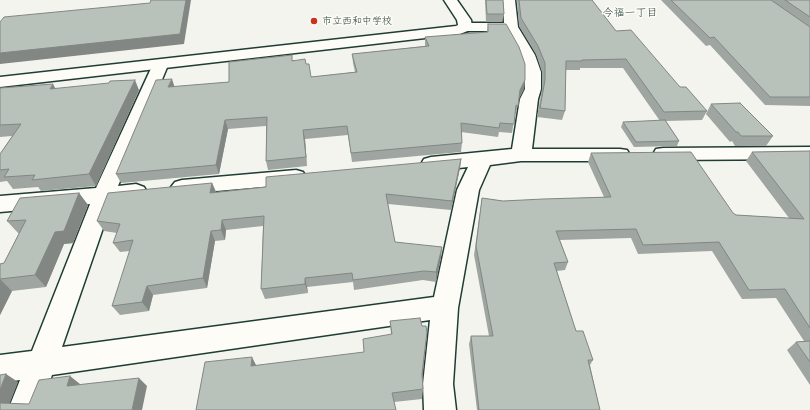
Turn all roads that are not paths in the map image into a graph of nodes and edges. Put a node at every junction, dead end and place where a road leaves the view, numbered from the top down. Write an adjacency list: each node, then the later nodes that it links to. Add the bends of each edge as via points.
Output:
1 (450, 0): 3 (street, via 464,20)
2 (509, 0): 4 (street)
3 (465, 27): 4 (street); 5 (street, via 447,32)
4 (511, 27): 8 (street, via 527,55 533,72 533,89 529,99)
5 (160, 65): 6 (street); 12 (street)
6 (0, 82)
7 (810, 153): 8 (street)
8 (521, 155): 9 (street)
9 (482, 160): 10 (street); 14 (street, via 468,190)
10 (412, 166)
11 (317, 175): 12 (street)
12 (104, 195): 13 (street); 15 (street)
13 (0, 204)
14 (445, 308): 15 (street); 18 (street, via 438,384)
15 (42, 364): 16 (street); 17 (street)
16 (0, 369)
17 (24, 410)
18 (440, 410)

